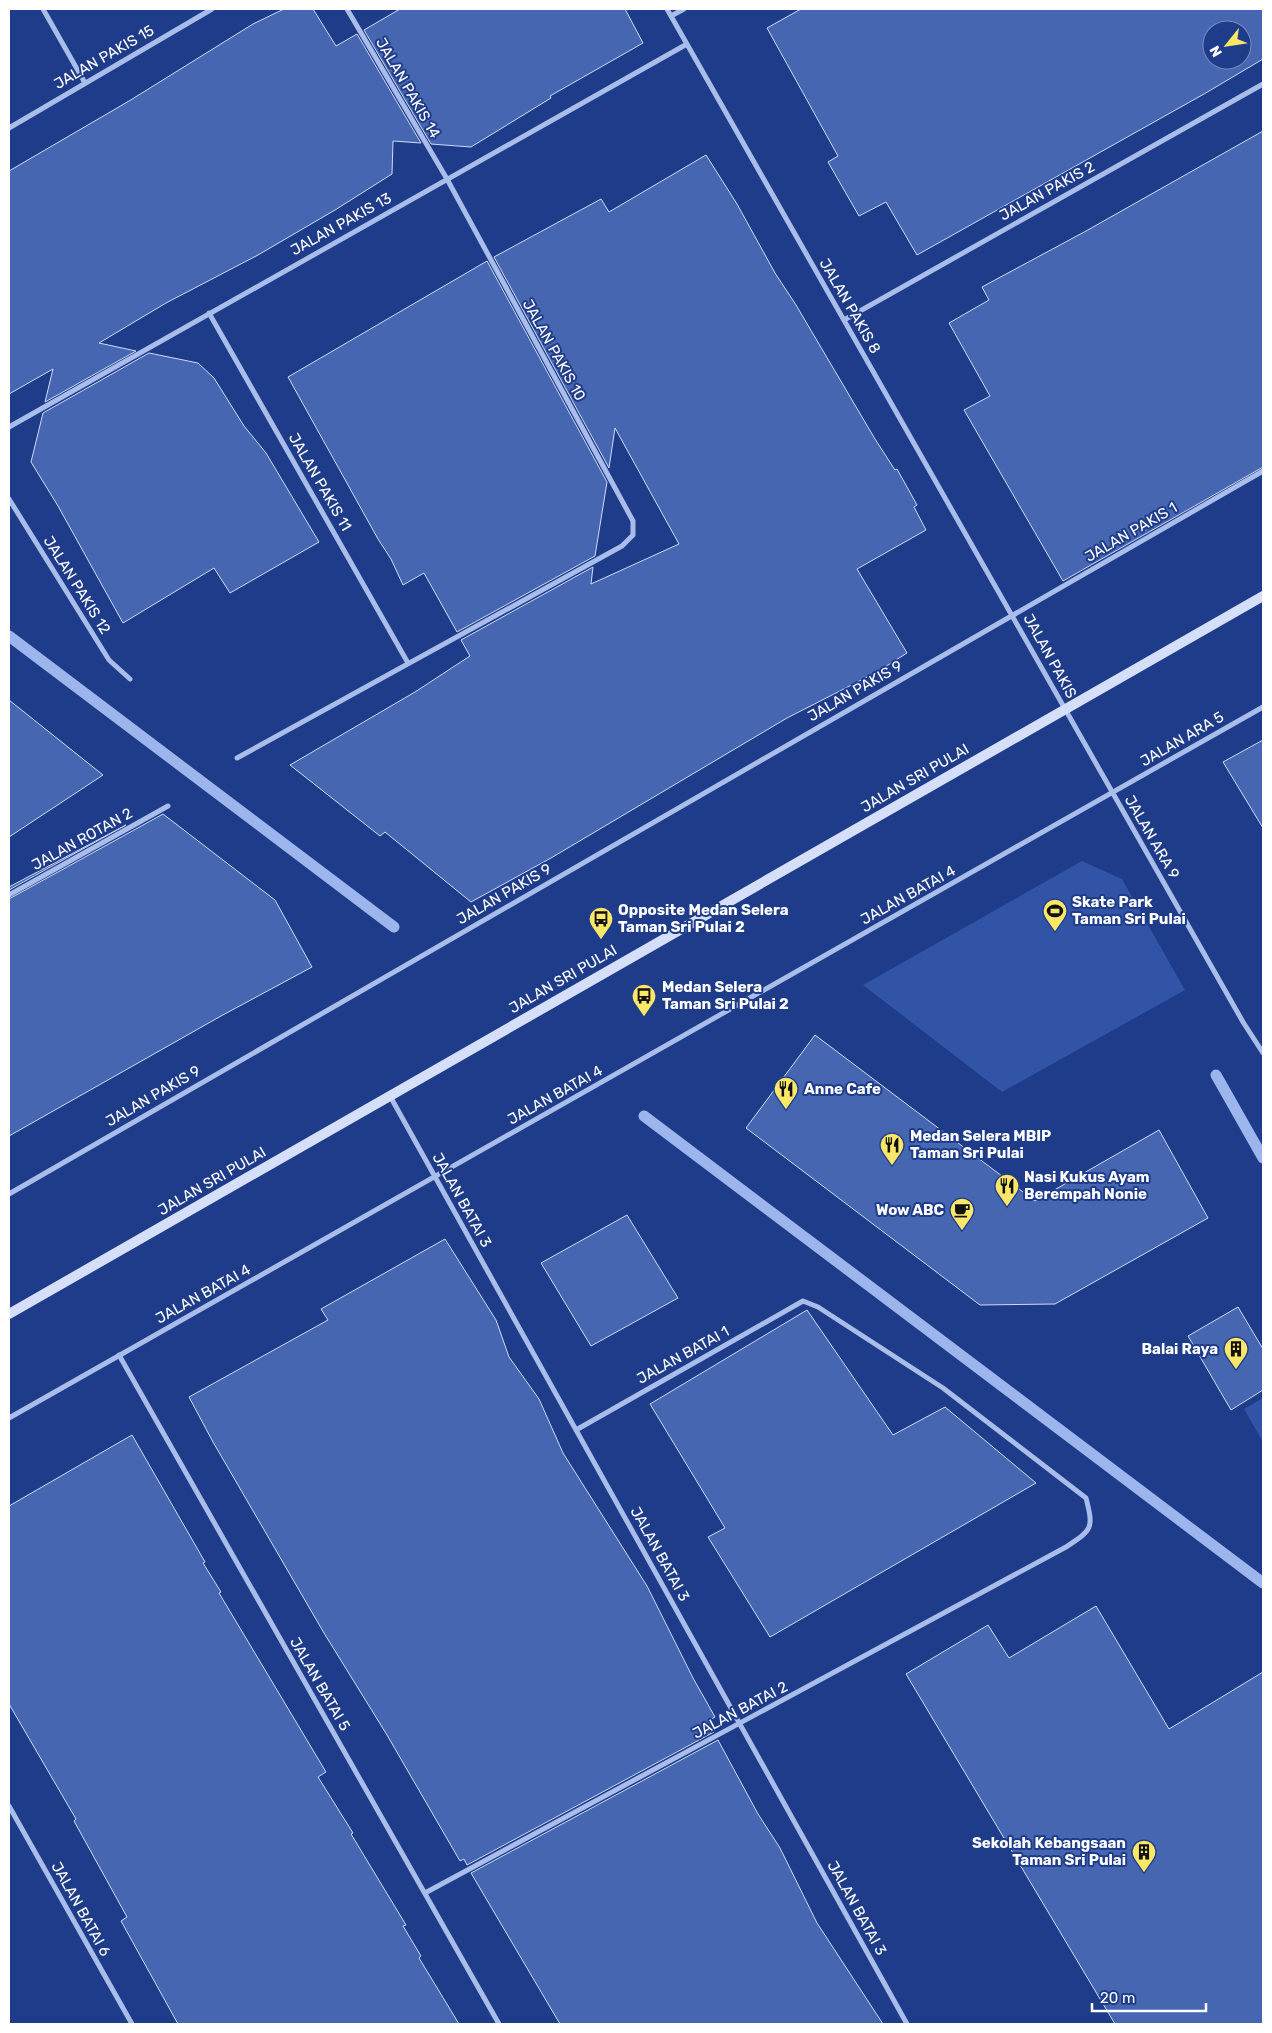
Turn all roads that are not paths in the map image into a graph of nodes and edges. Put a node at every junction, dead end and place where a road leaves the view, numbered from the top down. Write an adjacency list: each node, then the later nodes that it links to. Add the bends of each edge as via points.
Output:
1 (43, 9): 8 (street)
2 (212, 9): 8 (street, JALAN PAKIS 15)
3 (347, 9): 11 (street, JALAN PAKIS 14)
4 (667, 9): 6 (street, JALAN PAKIS 8)
5 (684, 9): 6 (street)
6 (671, 16): 7 (street, JALAN PAKIS 8)
7 (687, 44): 11 (street, JALAN PAKIS 13); 13 (street, JALAN PAKIS 8)
8 (85, 83): 10 (street, JALAN PAKIS 15)
9 (1263, 84): 13 (street, JALAN PAKIS 2)
10 (9, 128)
11 (447, 179): 12 (street, JALAN PAKIS 13); 19 (street, JALAN PAKIS 10, via 634,521 633,535 622,546)
12 (209, 313): 14 (street, JALAN PAKIS 13); 19 (street, JALAN PAKIS 11)
13 (844, 320): 18 (street, JALAN PAKIS 8)
14 (9, 427)
15 (1263, 471): 18 (street, JALAN PAKIS 1)
16 (9, 499): 20 (street, JALAN PAKIS 12, via 109,660)
17 (1263, 596): 22 (street, JALAN SRI PULAI)
18 (1012, 615): 22 (street, JALAN PAKIS); 30 (street, JALAN PAKIS 9)
19 (408, 663): 23 (street)
20 (130, 680)
21 (1263, 707): 24 (street, JALAN ARA 5)
22 (1065, 710): 24 (street, JALAN ARA 9); 28 (street, JALAN SRI PULAI)
23 (237, 758)
24 (1114, 793): 27 (street, JALAN ARA 9); 29 (street, JALAN BATAI 4)
25 (168, 806): 26 (street, JALAN ROTAN 2)
26 (9, 895)
27 (1263, 1053)
28 (390, 1096): 29 (street, JALAN BATAI 3); 32 (street, JALAN SRI PULAI)
29 (435, 1177): 33 (street, JALAN BATAI 4); 35 (street, JALAN BATAI 3)
30 (9, 1194)
31 (803, 1301): 35 (street, JALAN BATAI 1); 36 (street, JALAN BATAI 2, via 818,1307 943,1388 1086,1498 1091,1518 1086,1533 1066,1547)
32 (9, 1314)
33 (119, 1356): 34 (street, JALAN BATAI 4); 38 (street, JALAN BATAI 5)
34 (9, 1418)
35 (576, 1430): 36 (street, JALAN BATAI 3)
36 (740, 1724): 38 (street, JALAN BATAI 2); 41 (street, JALAN BATAI 3)
37 (9, 1806): 39 (street, JALAN BATAI 6)
38 (425, 1893): 40 (street, JALAN BATAI 5)
39 (132, 2024)
40 (499, 2024)
41 (907, 2024)

